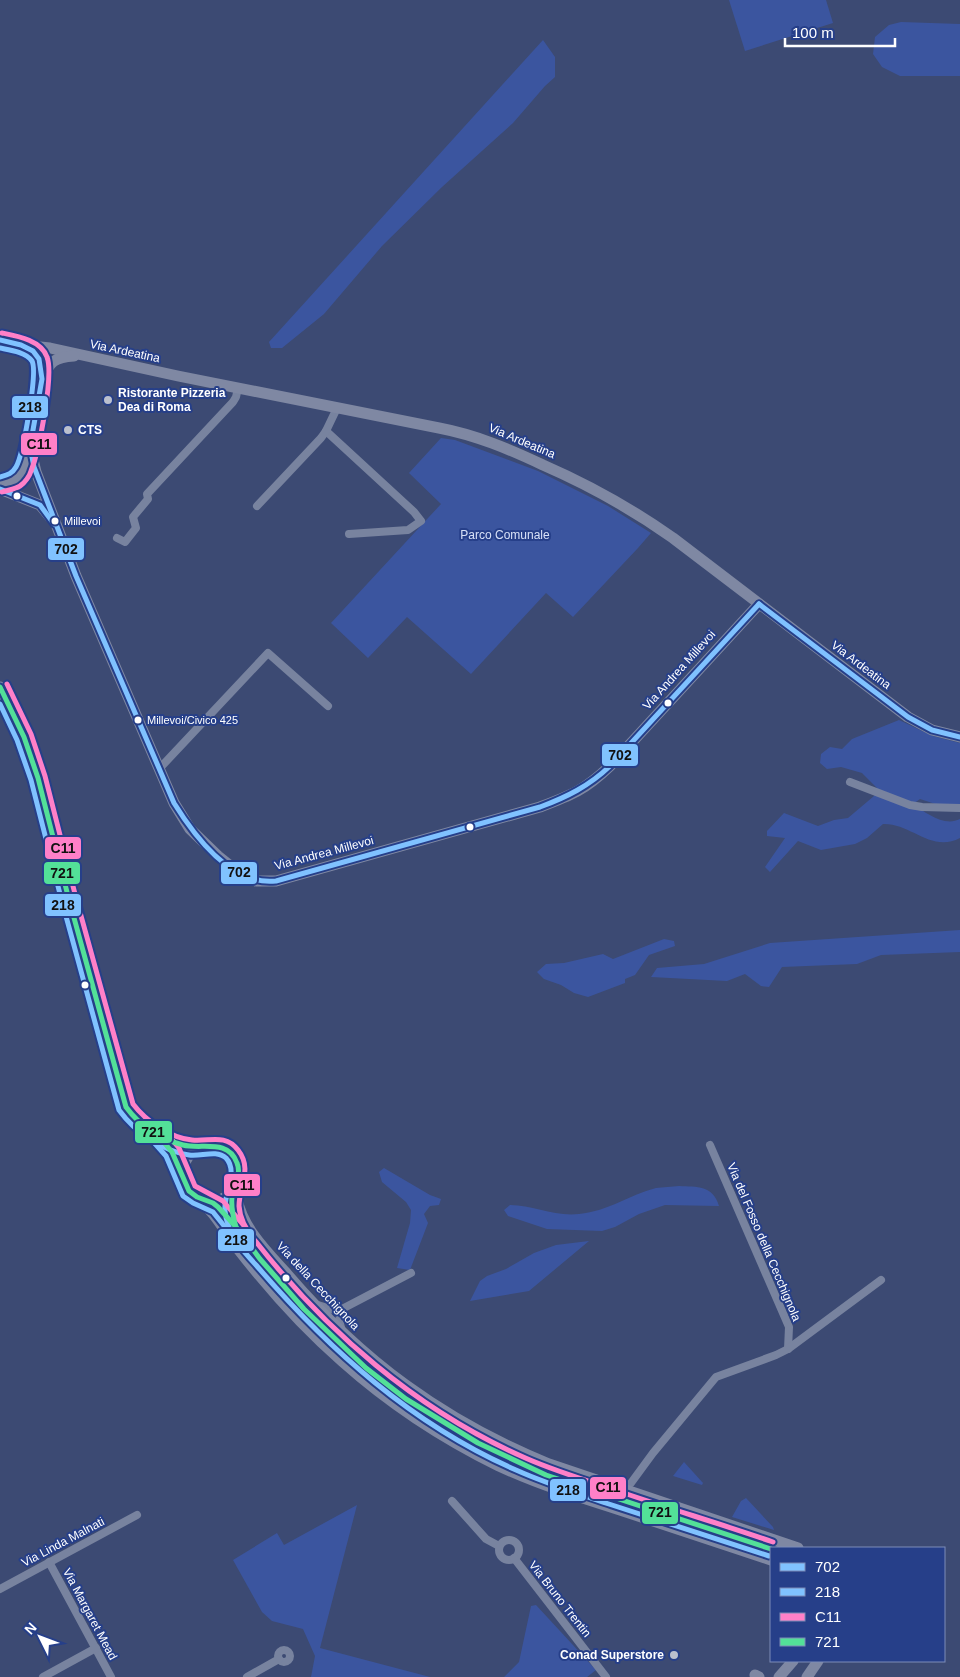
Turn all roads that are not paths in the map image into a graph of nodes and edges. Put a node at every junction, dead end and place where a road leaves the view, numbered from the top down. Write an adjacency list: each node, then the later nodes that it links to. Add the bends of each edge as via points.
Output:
1 (0, 340): 2 (street, Via Ardeatina)
2 (21, 345): 3 (street, Via Ardeatina, via 45,347); 4 (street, via 38,357)
3 (79, 356): 4 (street, via 56,359); 5 (street, Via Ardeatina)
4 (42, 379): 8 (street, Via Andrea Millevoi)
5 (238, 388): 6 (street, Via Ardeatina); 13 (street, via 233,402 147,494 148,499 133,517 136,528 133,534 125,542)
6 (337, 408): 7 (street); 14 (street, Via Ardeatina, via 462,433 499,444 552,468 633,510)
7 (326, 431): 10 (street); 12 (street, via 421,521 408,530)
8 (30, 447): 9 (street, via 21,474); 11 (street, Via Andrea Millevoi)
9 (0, 487): 11 (street, via 40,505)
10 (256, 506)
11 (55, 524): 18 (street, Via Andrea Millevoi)
12 (349, 534)
13 (117, 538)
14 (758, 604): 17 (street, Via Ardeatina, via 908,717 932,730); 18 (street, Via Andrea Millevoi, via 610,766 575,794 540,807 276,881 249,878 218,856 190,829)
15 (0, 687): 21 (street, via 24,737 38,778 123,1100 131,1115)
16 (328, 706): 18 (street, via 268,653)
17 (960, 737)
18 (158, 769)
19 (850, 782): 20 (street, via 910,805)
20 (960, 808)
21 (157, 1134): 23 (street, via 180,1145); 24 (street)
22 (710, 1145): 32 (street, Via del Fosso della Cecchignola, via 789,1327)
23 (200, 1147): 24 (street, via 186,1160); 25 (street, via 215,1145 231,1154 239,1171)
24 (183, 1173): 26 (street, via 185,1183)
25 (238, 1180): 26 (street, via 226,1197 208,1201); 29 (street, Via della Cecchignola, via 237,1198 248,1225)
26 (197, 1197): 41 (street, via 208,1206 238,1249 279,1298 317,1338 366,1382 427,1425 467,1450 539,1483)
27 (411, 1273): 30 (street)
28 (881, 1280): 32 (street)
29 (313, 1304): 30 (street); 31 (street, Via della Cecchignola)
30 (342, 1309): 31 (street, via 339,1320)
31 (344, 1334): 34 (street, Via della Cecchignola, via 393,1377 456,1419 513,1449)
32 (788, 1349): 33 (street, via 716,1377)
33 (641, 1469): 34 (street, via 626,1487); 35 (street, via 636,1491)
34 (616, 1488): 35 (street, Via della Cecchignola)
35 (642, 1496): 39 (street, Via della Cecchignola)
36 (452, 1501): 38 (street, Via Bruno Trentin, via 486,1539)
37 (136, 1515): 42 (street, Via Linda Malnati)
38 (499, 1546): 40 (street, Via Bruno Trentin, via 502,1558); 40 (street, Via Bruno Trentin, via 509,1539 517,1543 519,1551)
39 (795, 1547)
40 (514, 1558): 52 (street, Via Bruno Trentin)
41 (770, 1560)
42 (49, 1562): 43 (street, Via Linda Malnati); 44 (street, Via Margaret Mead)
43 (0, 1589)
44 (96, 1648): 49 (street); 50 (street, Via Margaret Mead)
45 (279, 1659): 51 (street)
46 (792, 1662): 48 (street)
47 (817, 1662): 53 (street)
48 (780, 1675)
49 (43, 1677)
50 (111, 1677)
51 (247, 1677)
52 (606, 1677)
53 (807, 1677)

